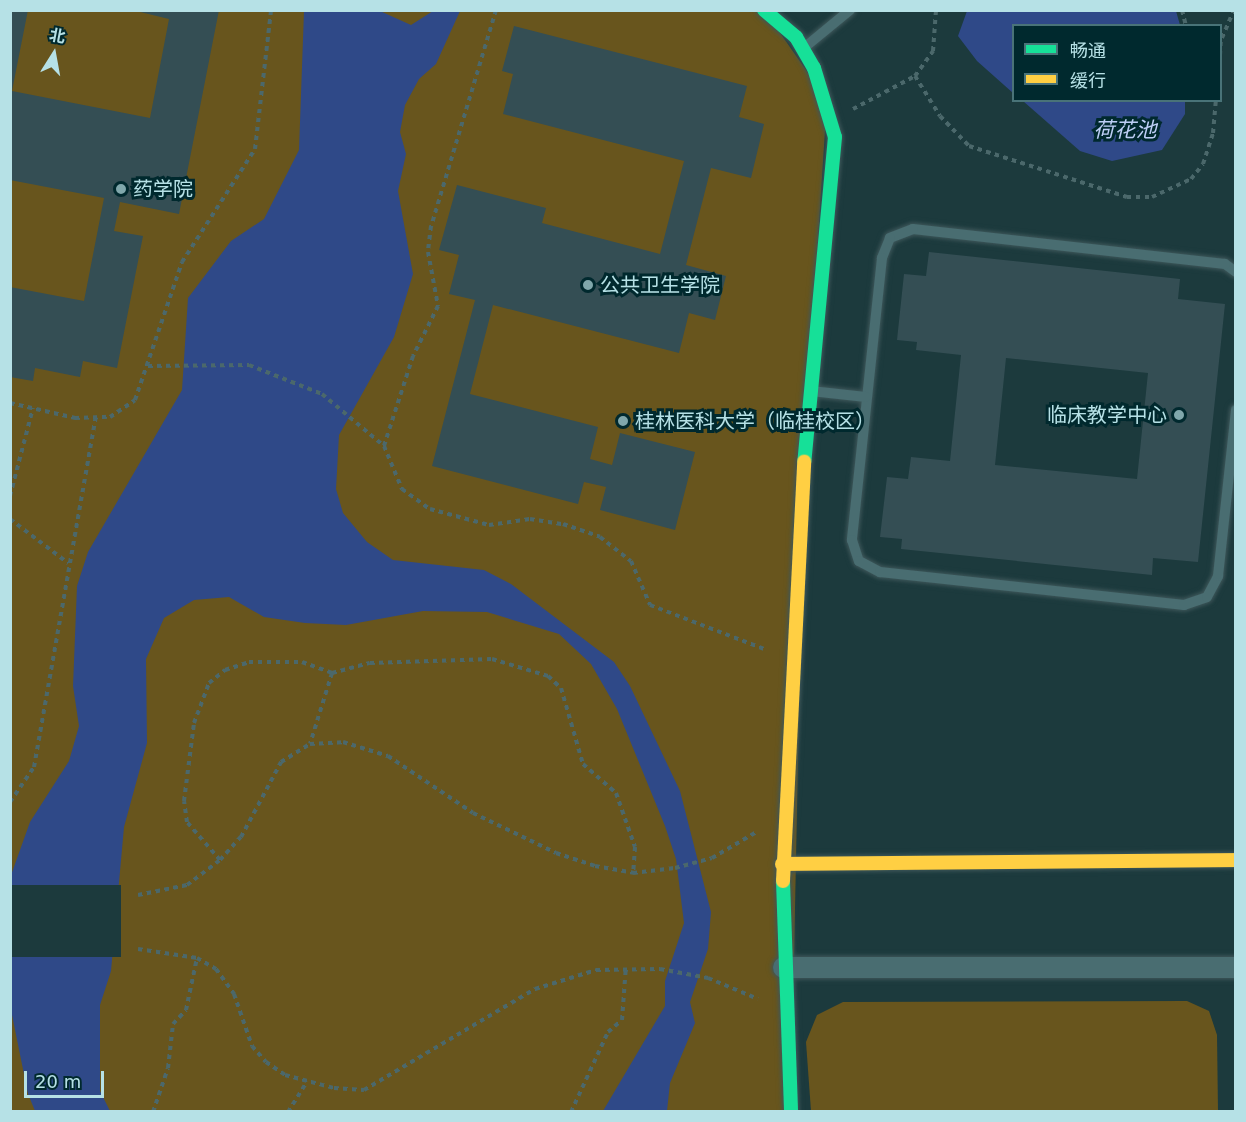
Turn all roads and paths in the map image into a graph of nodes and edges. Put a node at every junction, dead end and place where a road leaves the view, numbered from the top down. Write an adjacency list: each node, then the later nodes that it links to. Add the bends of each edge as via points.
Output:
1 (272, 10): 13 (path, via 255,149 182,262)
2 (496, 10): 20 (path, via 431,226 428,252 438,306 413,356)
3 (764, 10): 8 (street)
4 (850, 10): 8 (lane)
5 (936, 10): 9 (path, via 933,51)
6 (1234, 10): 7 (path)
7 (1222, 36)
8 (802, 49): 11 (street)
9 (915, 75): 10 (path, via 940,116 969,146 1126,197 1152,197 1191,179 1203,164 1213,133); 11 (path)
10 (1216, 102)
11 (831, 119): 14 (street, via 833,176)
12 (1236, 272): 15 (lane, via 1225,264 913,229 890,238 882,258)
13 (148, 366): 19 (path, via 135,400 110,417); 20 (path, via 249,365 322,394)
14 (811, 391): 15 (lane); 24 (street)
15 (866, 397): 18 (lane, via 852,540 859,561 880,572 1184,605 1207,597 1218,576)
16 (10, 403): 17 (path)
17 (33, 408): 19 (path, via 75,418); 21 (path)
18 (1236, 410)
19 (96, 417): 23 (path)
20 (384, 446): 24 (path, via 402,489 430,509 489,525 530,519 563,524 600,537 631,561 650,605)
21 (10, 496)
22 (10, 519): 23 (path)
23 (68, 563): 27 (path, via 51,690 34,767)
24 (790, 659): 28 (street)
25 (332, 673): 26 (path); 29 (path, via 302,662 249,662 225,670 209,683 194,723 184,801 187,822); 32 (path, via 370,663 492,659 548,676 561,688 583,764 616,793 635,847)
26 (310, 744): 29 (path, via 281,762 241,837); 32 (path, via 344,742 388,756 473,813 517,836 556,854)
27 (10, 802)
28 (783, 809): 31 (street); 32 (path, via 712,858)
29 (220, 860): 33 (path, via 187,885)
30 (1236, 860): 31 (street)
31 (782, 864): 37 (street)
32 (633, 873)
33 (138, 895)
34 (138, 949): 35 (path)
35 (197, 958): 40 (path, via 216,969 234,994 252,1046 285,1075); 41 (path, via 186,1010 173,1024 168,1068)
36 (626, 965): 39 (path, via 708,978); 40 (path, via 535,989 364,1090); 43 (path, via 622,1020 608,1032)
37 (783, 967): 38 (street); 39 (street)
38 (1236, 967)
39 (785, 1014): 44 (street)
40 (307, 1082): 42 (path)
41 (153, 1112)
42 (288, 1112)
43 (571, 1112)
44 (791, 1112)

